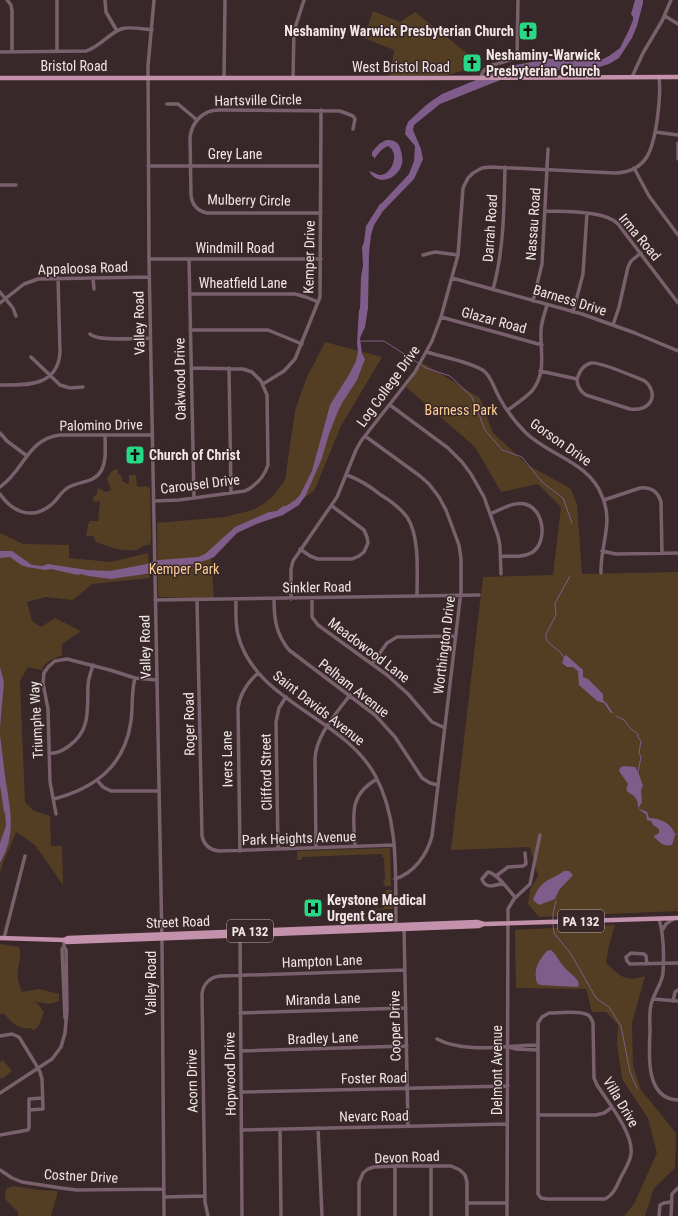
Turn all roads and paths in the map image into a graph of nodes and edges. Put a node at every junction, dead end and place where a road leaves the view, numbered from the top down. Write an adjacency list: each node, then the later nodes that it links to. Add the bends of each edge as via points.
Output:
1 (7, 0): 15 (street, via 12,11)
2 (58, 0): 13 (street)
3 (105, 0): 12 (street, via 106,12)
4 (154, 0): 11 (street, Valley Road)
5 (225, 0): 21 (street)
6 (304, 0): 22 (street, via 294,31)
7 (518, 0): 23 (street, via 518,57 485,69)
8 (671, 0): 9 (street)
9 (664, 16): 10 (street); 17 (street)
10 (678, 24)
11 (152, 30): 12 (street, via 127,28); 16 (street, Valley Road, via 148,53)
12 (117, 31): 13 (street, via 90,50)
13 (57, 51): 15 (street)
14 (0, 52): 15 (street)
15 (12, 52)
16 (148, 77): 20 (main road, Bristol Road); 21 (main road, West Bristol Road); 33 (street, Valley Road)
17 (632, 77): 18 (main road, West Bristol Road); 23 (main road, West Bristol Road)
18 (659, 77): 19 (main road, West Bristol Road); 28 (street, Log College Drive)
19 (678, 77)
20 (0, 78)
21 (224, 78): 22 (main road, West Bristol Road)
22 (293, 78): 23 (main road, West Bristol Road)
23 (481, 78)
24 (167, 104): 26 (street, via 178,104)
25 (321, 110): 26 (street, Hartsville Circle, via 216,110 205,113); 27 (street, Hartsville Circle, via 352,114 355,119); 35 (street, Kemper Drive)
26 (197, 120): 34 (street, Hartsville Circle, via 191,133)
27 (353, 129)
28 (656, 132): 29 (street); 37 (street, Log College Drive, via 650,153)
29 (678, 135)
30 (678, 143): 32 (street)
31 (548, 149): 38 (street, Nassau Road)
32 (678, 159)
33 (148, 166): 34 (street, Grey Lane); 49 (street, Valley Road)
34 (190, 166): 35 (street, Grey Lane); 42 (street, Mulberry Circle, via 191,198 201,211)
35 (321, 166): 42 (street, Kemper Drive)
36 (505, 167): 38 (street, Log College Drive); 47 (street, Log College Drive, via 478,170 464,184); 56 (street, Darrah Road, via 501,249)
37 (634, 168): 38 (street, Log College Drive, via 618,173); 44 (street, via 649,196)
38 (547, 170): 41 (street, Nassau Road)
39 (0, 185): 40 (street)
40 (16, 185)
41 (545, 211): 43 (street, Irma Road); 60 (street, Nassau Road, via 542,264)
42 (321, 213): 50 (street, Kemper Drive)
43 (587, 213): 45 (street, Irma Road, via 613,219); 65 (street, via 583,274)
44 (678, 235)
45 (641, 253): 63 (street, Irma Road); 68 (street, via 628,267 620,307)
46 (423, 255): 47 (street, via 435,252)
47 (458, 255): 54 (street, Log College Drive)
48 (189, 258): 49 (street, Windmill Road); 50 (street, Windmill Road); 58 (street, Oakwood Drive)
49 (149, 259): 51 (street, Valley Road)
50 (321, 259): 61 (street, Kemper Drive)
51 (149, 277): 53 (street, Appaloosa Road); 71 (street, Valley Road)
52 (58, 278): 53 (street, Appaloosa Road); 59 (street, Appaloosa Road, via 38,279 26,283); 80 (street, via 59,356)
53 (93, 278): 55 (street)
54 (452, 278): 56 (street, Barness Drive); 67 (street, Log College Drive)
55 (94, 289)
56 (493, 289): 60 (street, Barness Drive)
57 (0, 292): 59 (street)
58 (190, 294): 61 (street, Wheatfield Lane, via 295,294); 69 (street, Oakwood Drive)
59 (5, 299): 62 (street, Appaloosa Road); 66 (street)
60 (533, 300): 64 (street, Barness Drive)
61 (318, 302): 72 (street, Kemper Drive)
62 (0, 303)
63 (678, 303)
64 (548, 304): 65 (street, Barness Drive); 73 (street, via 541,327)
65 (573, 312): 68 (street, Barness Drive)
66 (16, 316)
67 (441, 317): 73 (street, Glazar Road); 75 (street, Log College Drive)
68 (613, 325): 74 (street, Barness Drive)
69 (190, 330): 72 (street, via 268,330); 77 (street, Oakwood Drive)
70 (90, 334): 71 (street, via 109,339)
71 (150, 338): 89 (street, Valley Road)
72 (302, 344): 82 (street, Kemper Drive, via 288,368)
73 (542, 345): 79 (street, via 543,360)
74 (678, 351)
75 (427, 352): 85 (street, Log College Drive); 86 (street, Gorson Drive, via 484,371)
76 (31, 357): 80 (street)
77 (191, 368): 78 (street); 96 (street, Oakwood Drive)
78 (229, 368): 82 (street, via 248,370); 94 (street)
79 (540, 372): 81 (street); 86 (street, via 531,392)
80 (50, 375): 83 (street, via 30,385); 84 (street, via 63,386)
81 (577, 379): 81 (street, via 577,385 586,395 630,409 645,408 653,394 650,385 645,381 593,363 580,370)
82 (263, 384): 94 (street, Carousel Drive, via 268,404 268,465 257,484 245,491)
83 (0, 385)
84 (82, 388)
85 (390, 405): 90 (street, Log College Drive); 100 (street, via 458,457 476,482)
86 (508, 410): 97 (street, Gorson Drive, via 521,428 536,441 585,472 595,482)
87 (0, 433): 91 (street)
88 (105, 435): 89 (street, Palomino Drive); 91 (street, Palomino Drive, via 49,437 37,444); 95 (street, via 105,461 100,473 91,480 67,488 45,509 32,513 20,512 7,504)
89 (152, 435): 98 (street, Valley Road)
90 (365, 436): 92 (street, Log College Drive); 110 (street, Worthington Drive, via 425,480 442,502 460,549)
91 (27, 456): 93 (street, Palomino Drive, via 11,478)
92 (347, 475): 99 (street, Log College Drive); 109 (street, via 365,483 408,518 416,540)
93 (0, 487)
94 (231, 493): 96 (street, Carousel Drive)
95 (0, 494)
96 (194, 498): 98 (street, Carousel Drive)
97 (604, 500): 102 (street, Gorson Drive, via 607,522); 103 (street, via 640,488 655,491 661,502)
98 (154, 501): 116 (street, Valley Road)
99 (332, 506): 101 (street, Log College Drive); 101 (street, via 364,530 368,543 364,552 352,559 318,559)
100 (490, 514): 105 (street, via 499,540); 105 (street, via 515,504 525,504 536,510 540,518 541,537 536,549 526,555)
101 (300, 549): 115 (street, Log College Drive, via 291,569)
102 (602, 552): 103 (street); 106 (street, Gorson Drive)
103 (662, 553): 104 (street)
104 (678, 553)
105 (500, 556): 107 (street)
106 (601, 573)
107 (500, 574)
108 (479, 595): 110 (street, Sinkler Road)
109 (417, 596): 110 (street, Sinkler Road); 111 (street, Sinkler Road)
110 (461, 596): 117 (street, Worthington Drive)
111 (312, 598): 115 (street, Sinkler Road); 118 (street, Meadowood Lane, via 312,615 318,625)
112 (197, 599): 113 (street, Sinkler Road); 116 (street, Sinkler Road); 136 (street, Roger Road, via 202,836)
113 (236, 599): 114 (street, Sinkler Road); 120 (street, Saint Davids Avenue, via 236,621 240,640)
114 (274, 599): 115 (street, Sinkler Road); 123 (street, Pelham Avenue, via 275,625 285,646)
115 (291, 599)
116 (155, 600): 122 (street, Valley Road)
117 (456, 636): 118 (street, via 397,636 387,643); 126 (street, Worthington Drive)
118 (372, 664): 126 (street, Meadowood Lane, via 402,688 432,722)
119 (94, 665): 121 (street, Triumphe Way); 127 (street, via 88,686 88,715 83,730 68,747 56,753); 127 (street, Triumphe Way, via 64,659 55,661 46,670 43,683 48,709)
120 (258, 673): 124 (street, Saint Davids Avenue); 140 (street, Ivers Lane, via 244,689 238,708)
121 (135, 678): 122 (street, Triumphe Way); 129 (street, via 132,720 127,738 114,763)
122 (156, 680): 131 (street, Valley Road)
123 (350, 695): 125 (street); 130 (street, Pelham Avenue, via 390,730 422,778)
124 (286, 697): 125 (street, Saint Davids Avenue); 139 (street, Clifford Street, via 279,708 276,722)
125 (328, 726): 128 (street, Saint Davids Avenue, via 358,752); 138 (street, via 318,742 315,756)
126 (445, 728): 130 (street, Worthington Drive)
127 (49, 753): 132 (street, Triumphe Way, via 50,782)
128 (377, 779): 135 (street, Saint Davids Avenue, via 389,808); 137 (street, via 365,787 356,800)
129 (97, 780): 131 (street, via 111,791); 132 (street, via 81,790)
130 (438, 785): 144 (street, Worthington Drive, via 429,847 415,867)
131 (158, 791): 154 (street, Valley Road)
132 (54, 799): 133 (street, Triumphe Way)
133 (56, 814)
134 (540, 835): 146 (street, via 530,884)
135 (394, 845): 137 (street, Park Heights Avenue); 144 (street, Saint Davids Avenue)
136 (207, 846): 140 (street, Park Heights Avenue, via 217,851)
137 (354, 847): 138 (street, Park Heights Avenue)
138 (316, 848): 139 (street, Park Heights Avenue)
139 (278, 849): 140 (street, Park Heights Avenue)
140 (240, 851)
141 (525, 853): 143 (street, via 526,864 508,867)
142 (26, 856): 155 (street)
143 (496, 876): 145 (street); 145 (street, via 488,872 482,879 484,884 494,886)
144 (395, 879): 150 (street, Saint Davids Avenue)
145 (502, 883): 146 (street)
146 (515, 897): 149 (street, Delmont Avenue, via 509,907)
147 (676, 918): 148 (main road, Street Road / PA 132); 152 (street, via 666,924)
148 (659, 919): 149 (main road, Street Road / PA 132); 152 (street)
149 (508, 923): 151 (main road, Street Road / PA 132); 172 (street, Delmont Avenue)
150 (396, 927): 151 (main road, Street Road / PA 132); 153 (main road, Street Road / PA 132)
151 (404, 927): 160 (street, Cooper Drive)
152 (663, 930): 157 (street)
153 (240, 933): 154 (main road, Street Road / PA 132); 161 (street, Hopwood Drive)
154 (161, 936): 156 (main road, Street Road / PA 132); 195 (street, Valley Road)
155 (2, 938): 156 (main road, Street Road / PA 132)
156 (64, 940): 175 (street, via 67,1004 64,1038 52,1059)
157 (663, 963): 158 (street); 159 (street); 163 (street, via 663,975)
158 (678, 963)
159 (647, 964): 159 (street, via 630,964 626,958 631,953 644,954)
160 (405, 970): 161 (street, Hampton Lane); 166 (street, Cooper Drive)
161 (240, 975): 167 (street, Hopwood Drive); 196 (street, Acorn Drive, via 214,977 206,983 202,991)
162 (678, 990): 164 (street)
163 (653, 999): 164 (street); 181 (street, via 649,1059 652,1077 665,1097)
164 (673, 1001): 165 (street)
165 (678, 1001)
166 (406, 1008): 167 (street, Miranda Lane); 171 (street, Cooper Drive)
167 (240, 1013): 174 (street, Hopwood Drive)
168 (0, 1036): 175 (street, via 12,1034 19,1037)
169 (437, 1039): 172 (street, via 458,1046)
170 (538, 1045): 172 (street); 173 (street, Villa Drive); 182 (street, Villa Drive, via 538,1023 546,1014 583,1013 589,1016 593,1023 594,1078)
171 (407, 1046): 174 (street, Bradley Lane); 177 (street, Cooper Drive)
172 (508, 1047): 173 (street); 176 (street, Delmont Avenue)
173 (538, 1050): 184 (street, Villa Drive)
174 (241, 1051): 178 (street, Hopwood Drive)
175 (38, 1068): 179 (street); 180 (street)
176 (508, 1086): 177 (street, Foster Road); 185 (street, Delmont Avenue)
177 (408, 1088): 178 (street, Foster Road); 186 (street, Cooper Drive)
178 (241, 1092): 189 (street, Hopwood Drive)
179 (0, 1093)
180 (42, 1098): 183 (street, via 29,1099); 183 (street, via 43,1109)
181 (678, 1100)
182 (611, 1108): 184 (street, via 596,1115); 184 (street, Villa Drive, via 629,1137 631,1155 613,1193 607,1198 600,1199 547,1199 539,1196)
183 (29, 1110): 190 (street, via 28,1130)
184 (538, 1115)
185 (508, 1124): 186 (street, Nevarc Road); 200 (street, Delmont Avenue)
186 (408, 1126): 187 (street, Nevarc Road)
187 (318, 1128): 188 (street, Nevarc Road); 205 (street)
188 (280, 1129): 189 (street, Nevarc Road); 204 (street)
189 (241, 1130): 203 (street, Hopwood Drive)
190 (0, 1134)
191 (395, 1166): 192 (street, Devon Road); 206 (street, Devon Road, via 374,1167 366,1171 360,1179); 207 (street)
192 (431, 1166): 199 (street, Devon Road, via 451,1166 463,1172 466,1178); 208 (street)
193 (1, 1171): 195 (street, Costner Drive, via 22,1182 77,1190)
194 (678, 1188): 198 (street, via 672,1194)
195 (164, 1189): 197 (street, Valley Road)
196 (204, 1196): 197 (street); 202 (street, Acorn Drive)
197 (164, 1197): 201 (street, Valley Road)
198 (671, 1202): 211 (street, via 660,1205); 212 (street)
199 (467, 1203): 200 (street); 209 (street)
200 (507, 1203): 210 (street, Delmont Avenue)
201 (164, 1216)
202 (208, 1216)
203 (242, 1216)
204 (281, 1216)
205 (322, 1216)
206 (359, 1216)
207 (395, 1216)
208 (431, 1216)
209 (467, 1216)
210 (507, 1216)
211 (659, 1216)
212 (671, 1216)

